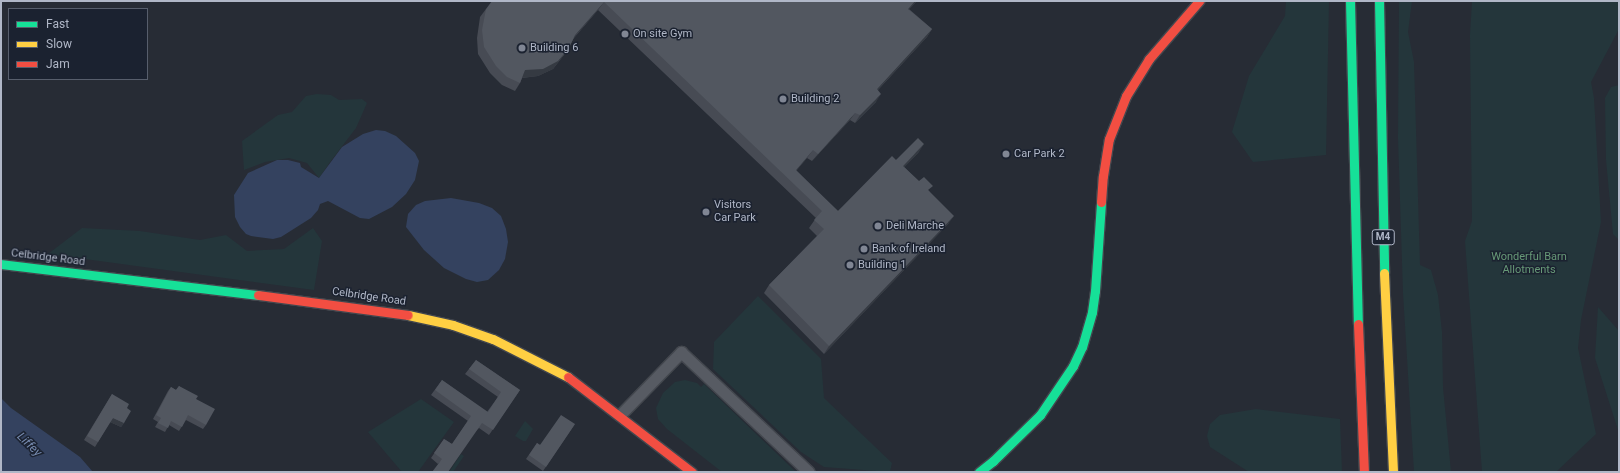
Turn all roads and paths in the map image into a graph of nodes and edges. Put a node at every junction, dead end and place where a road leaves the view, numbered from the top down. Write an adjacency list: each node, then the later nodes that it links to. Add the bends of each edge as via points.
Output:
1 (1199, 1): 8 (main road, via 1150,59 1126,96 1109,139 1103,176 1095,291 1082,347 1073,366 1040,415)
2 (1350, 1): 9 (main road, via 1355,263)
3 (1379, 1): 10 (main road, M4, via 1384,294)
4 (1, 264): 5 (main road, Celbridge Road, via 319,302 427,318 493,339 540,362 566,376)
5 (620, 415): 6 (street, via 681,352 787,453); 7 (main road, Celbridge Road)
6 (811, 471)
7 (692, 472)
8 (979, 472)
9 (1364, 472)
10 (1393, 472)

